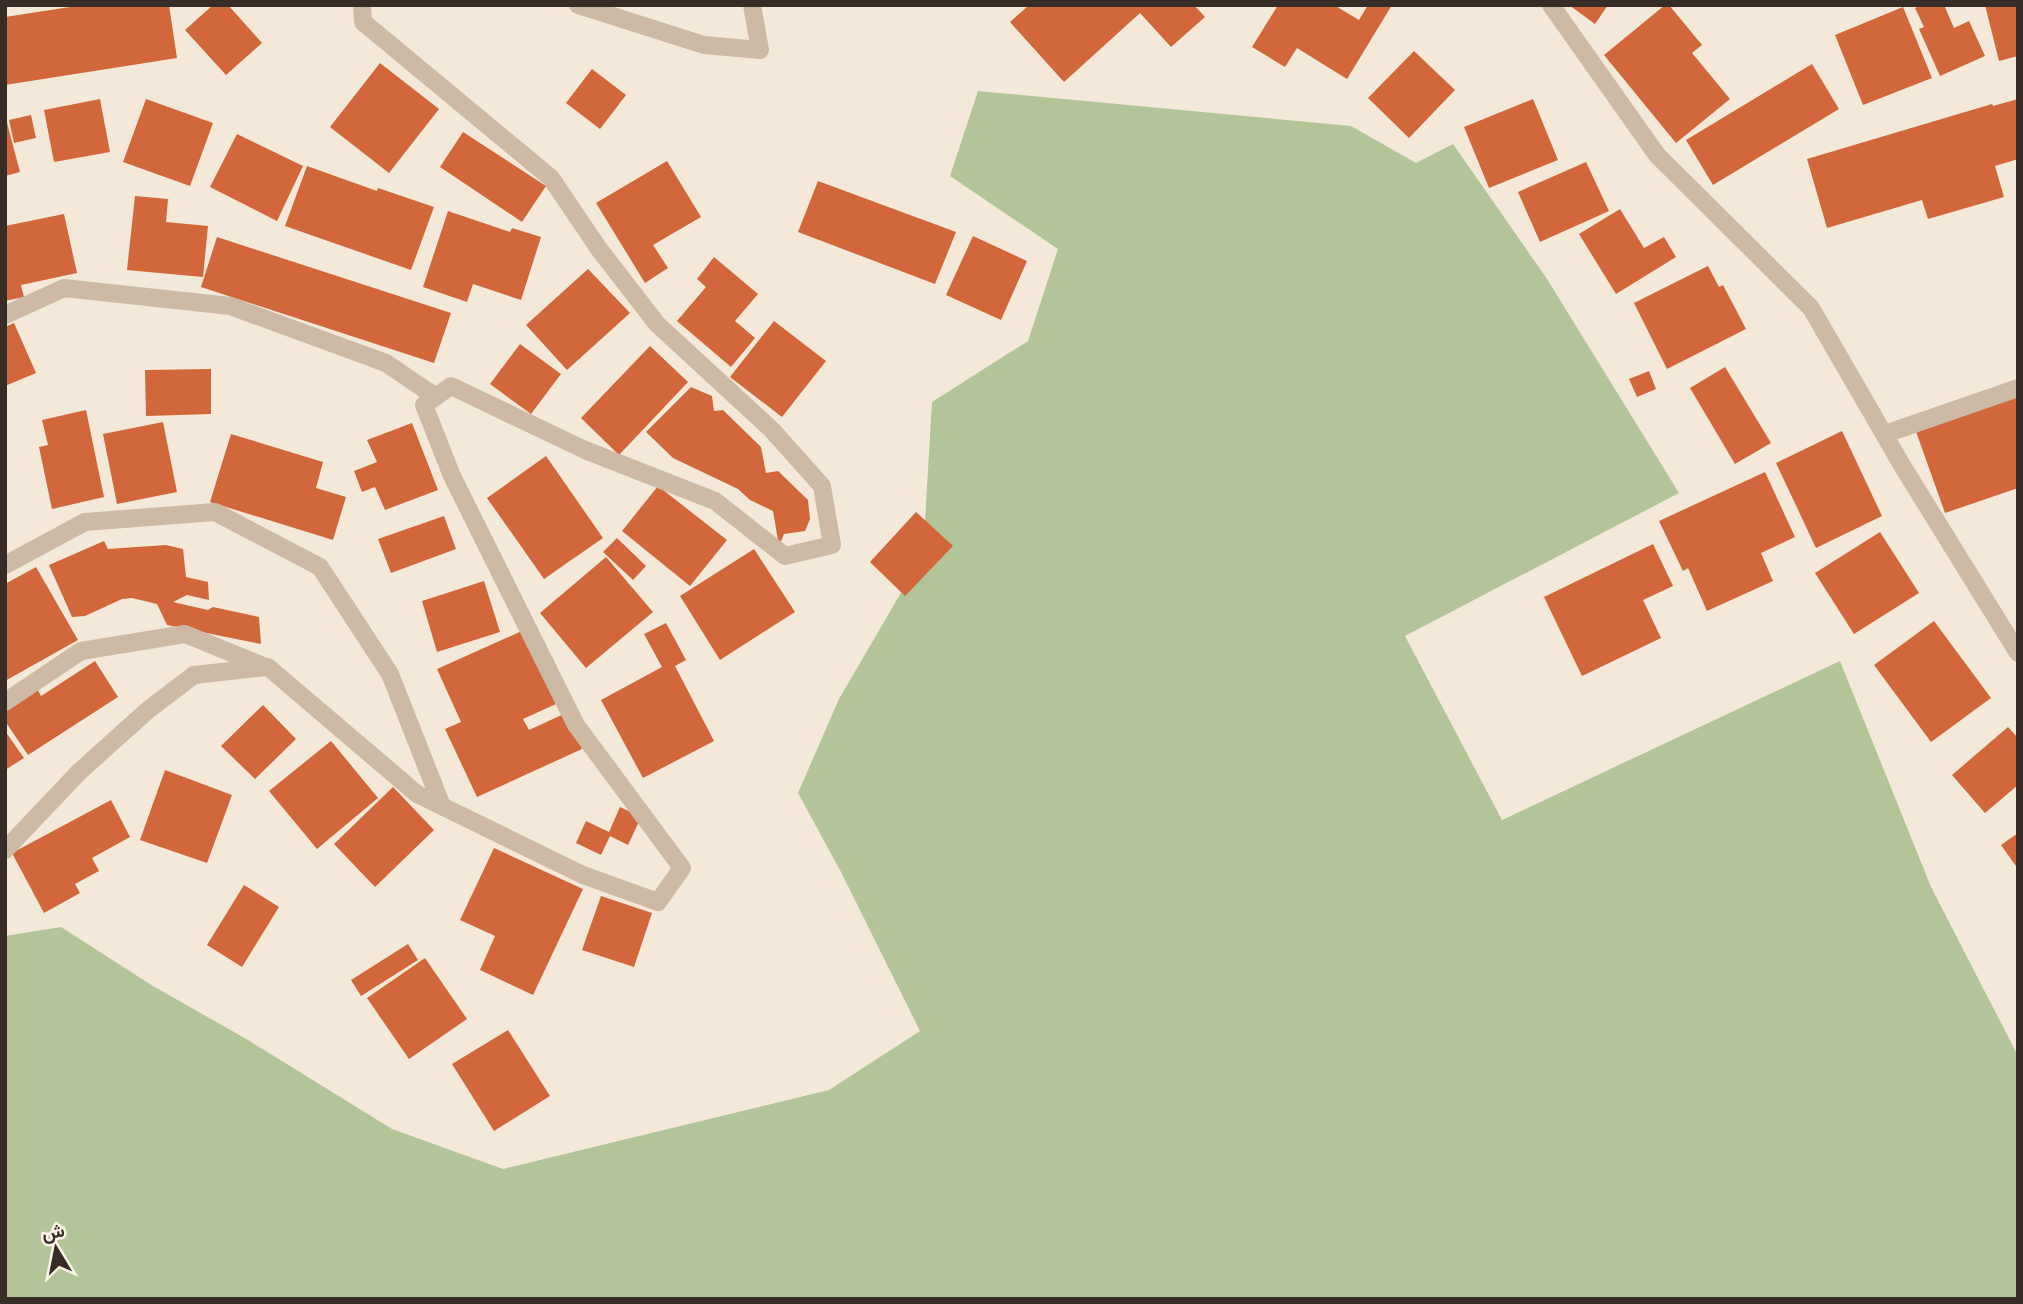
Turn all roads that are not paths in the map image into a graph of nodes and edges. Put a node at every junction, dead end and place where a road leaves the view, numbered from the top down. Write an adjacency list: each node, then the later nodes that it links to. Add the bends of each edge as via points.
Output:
1 (362, 5): 7 (street, via 363,22 551,177 657,324 772,430 822,486 832,545 785,556 716,501 585,450 451,386)
2 (578, 5): 3 (street, via 704,45 760,50)
3 (752, 5)
4 (1551, 5): 8 (street, via 1657,155 1811,308)
5 (5, 315): 7 (street, via 64,288 230,306 386,363)
6 (2018, 388): 8 (street)
7 (436, 397): 13 (street, via 424,405 452,476 576,725 682,868 658,902 583,875)
8 (1885, 434): 10 (street)
9 (5, 565): 13 (street, via 85,522 215,512 320,567 390,674)
10 (2018, 653)
11 (268, 667): 12 (street, via 185,634 81,651); 13 (street, via 417,794); 14 (street, via 194,675 79,772)
12 (5, 702)
13 (442, 806)
14 (5, 850)

